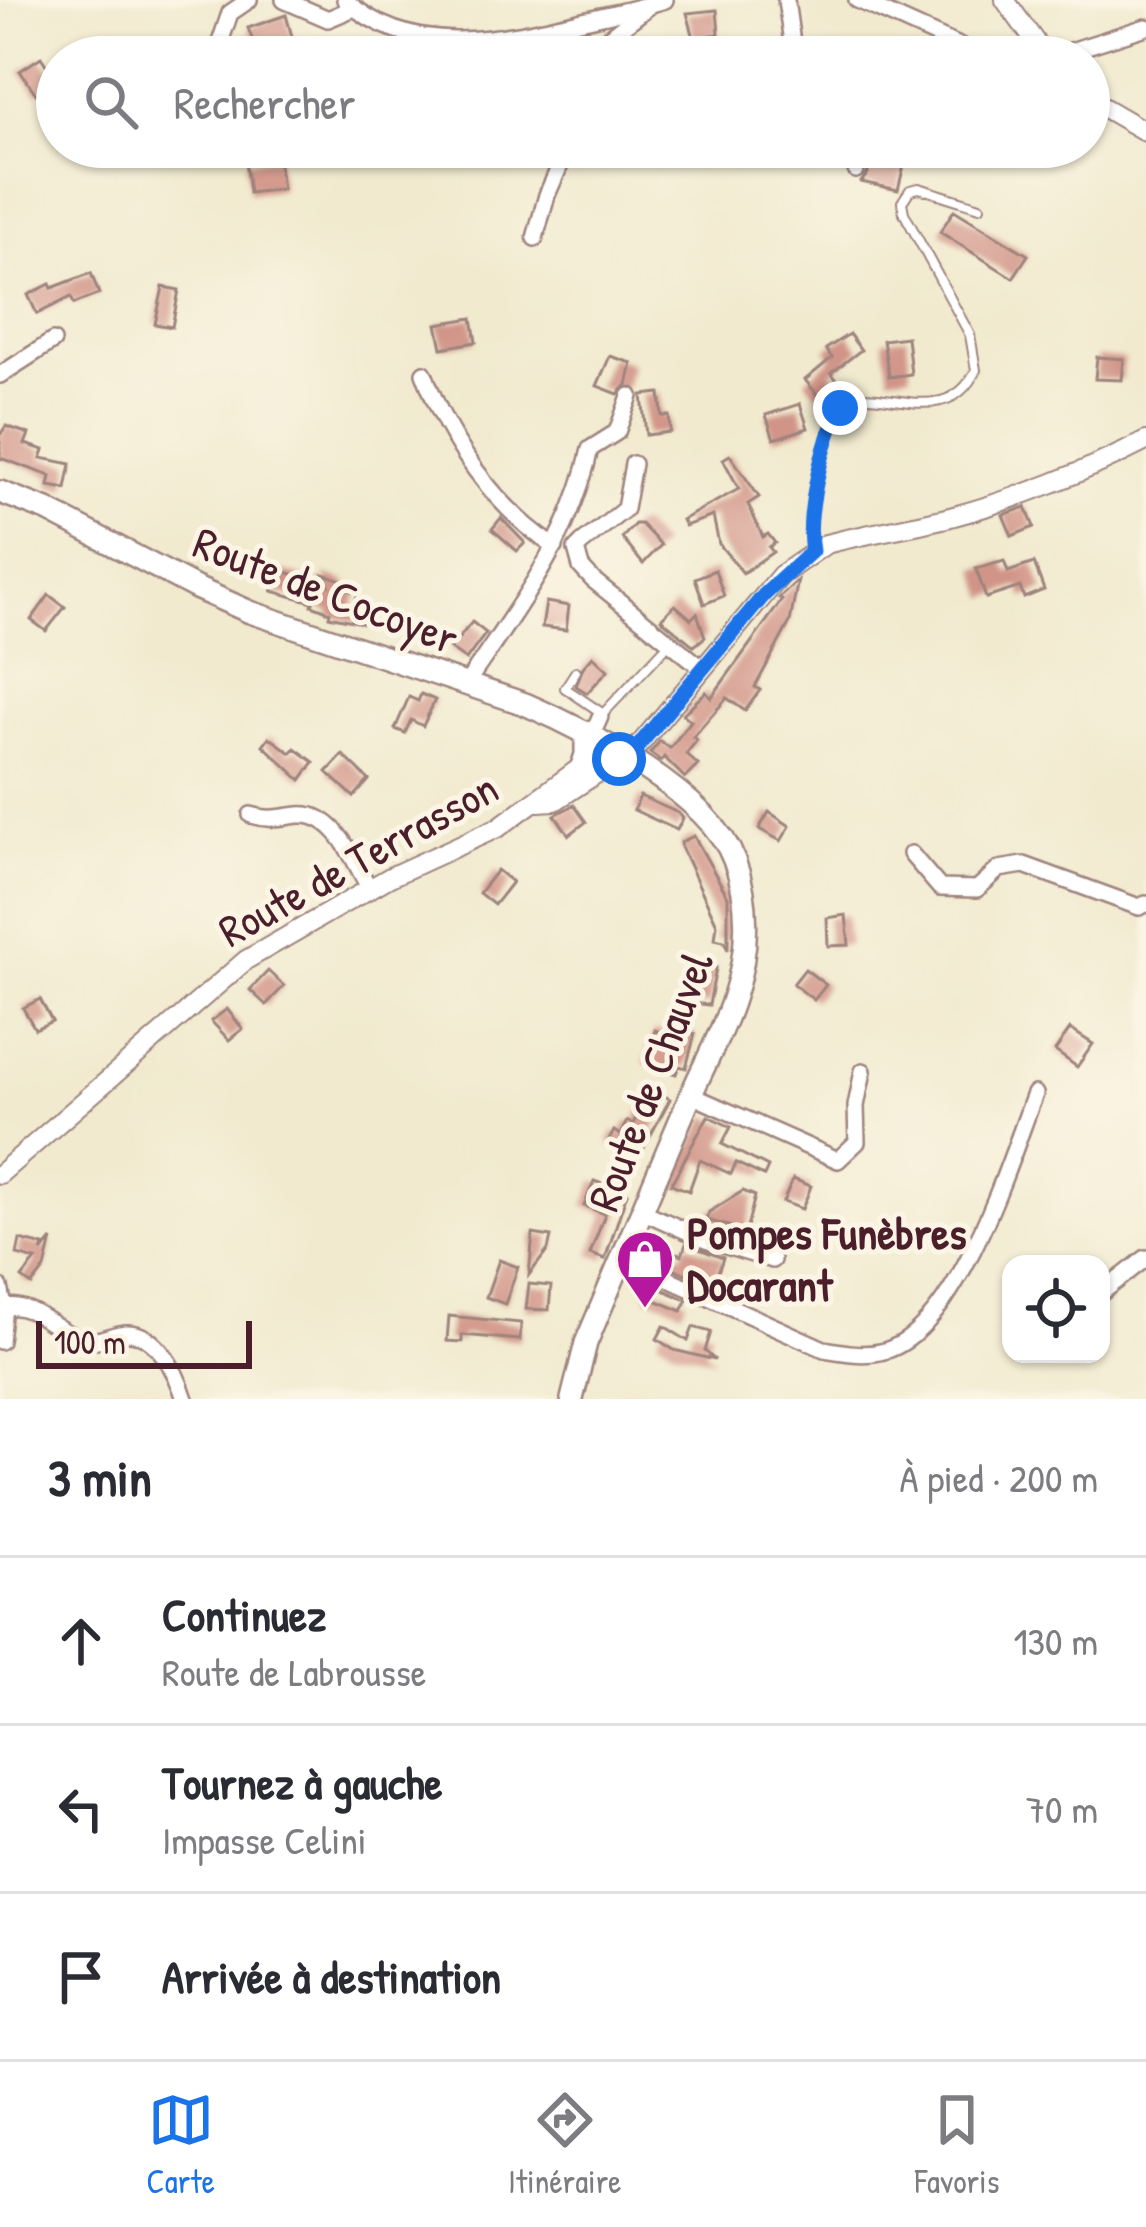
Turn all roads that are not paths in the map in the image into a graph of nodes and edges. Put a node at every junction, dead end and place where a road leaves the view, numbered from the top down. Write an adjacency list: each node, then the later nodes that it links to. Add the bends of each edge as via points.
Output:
1 (249, 0): 9 (street, via 230,13)
2 (284, 0): 7 (street, via 328,19)
3 (785, 0): 13 (street)
4 (857, 0): 14 (street)
5 (1005, 0): 15 (street)
6 (658, 2): 11 (street); 12 (street)
7 (349, 4): 10 (street)
8 (1146, 27): 16 (street)
9 (222, 36)
10 (424, 36)
11 (514, 36)
12 (611, 36)
13 (791, 36)
14 (937, 36)
15 (1033, 36)
16 (1110, 38)
17 (1110, 111): 18 (street)
18 (1146, 132)
19 (559, 168): 21 (street)
20 (980, 207): 30 (lane, via 919,188 902,202 970,334 976,370 944,400 860,396 840,408 811,523)
21 (535, 238)
22 (53, 341): 24 (street)
23 (424, 373): 29 (street, via 453,441)
24 (0, 376)
25 (630, 396): 29 (street, via 617,433 590,449)
26 (1146, 441): 30 (street, via 998,502)
27 (633, 464): 32 (street, via 625,509 576,557 592,580)
28 (0, 492): 34 (main road, Route de Cocoyer, via 250,612)
29 (555, 547): 34 (street)
30 (812, 551): 32 (street, Route de Terrasson, via 781,575)
31 (664, 649): 35 (lane)
32 (702, 668): 35 (street, Route de Terrasson)
33 (576, 671): 35 (lane, via 565,688)
34 (466, 684): 35 (main road, Route de Cocoyer)
35 (607, 736): 36 (main road); 37 (street, Route de Terrasson, via 555,801); 44 (main road, Route de Chauvel, via 716,832 734,857 744,898 734,996)
36 (582, 766): 37 (street, Route de Terrasson)
37 (538, 802): 40 (street, Route de Terrasson)
38 (251, 815): 40 (street, via 326,821)
39 (911, 854): 41 (street, via 940,888 977,889 999,869 1024,865)
40 (369, 888): 45 (street, Route de Terrasson, via 246,960)
41 (1146, 904)
42 (863, 1071): 44 (street, via 859,1135 838,1160)
43 (1035, 1094): 47 (street, via 960,1278 899,1345 854,1354 824,1349)
44 (691, 1095): 46 (main road, Route de Chauvel)
45 (0, 1174)
46 (642, 1211): 47 (main road, Route de Chauvel); 49 (street)
47 (622, 1258): 55 (main road, Route de Chauvel)
48 (1146, 1258): 50 (street)
49 (772, 1260)
50 (1110, 1286)
51 (0, 1287): 52 (street)
52 (4, 1307): 53 (street); 54 (street, via 29,1310 77,1339 139,1336 166,1358)
53 (0, 1341)
54 (185, 1399)
55 (572, 1399)

